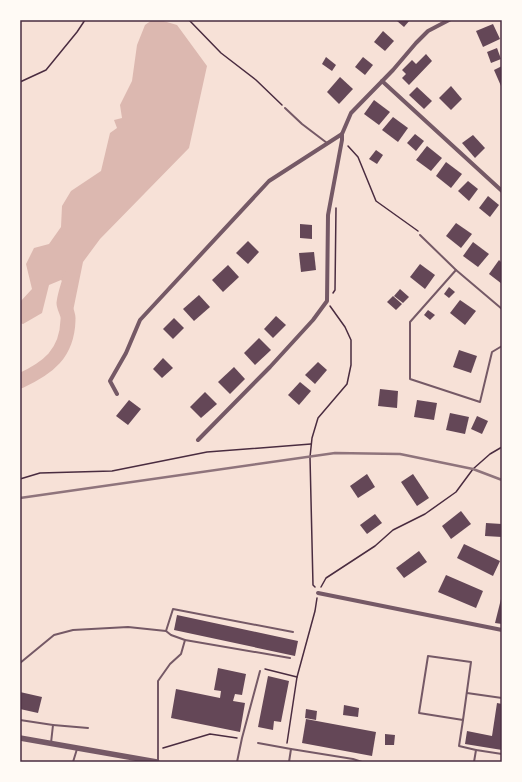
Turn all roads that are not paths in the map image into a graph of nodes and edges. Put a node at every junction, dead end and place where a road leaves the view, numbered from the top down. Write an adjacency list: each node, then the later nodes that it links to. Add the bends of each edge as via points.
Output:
1 (449, 20): 2 (street, via 428,31)
2 (382, 81): 4 (street, via 351,112); 6 (street)
3 (285, 108): 5 (lane)
4 (342, 134): 5 (street); 12 (street, via 328,215 327,301 276,361)
5 (327, 143): 11 (street, via 269,181 140,320 126,353 110,381)
6 (502, 191)
7 (420, 235): 8 (lane)
8 (456, 270): 9 (lane); 10 (lane, via 410,322 410,380 480,402 492,352)
9 (502, 309)
10 (502, 346)
11 (118, 394)
12 (198, 440)
13 (318, 593): 14 (street)
14 (502, 630)
15 (166, 631): 16 (lane, via 173,609); 17 (lane); 19 (lane, via 128,626 73,630 54,635)
16 (293, 632)
17 (184, 640): 18 (lane); 35 (lane, via 181,654 158,681)
18 (290, 658)
19 (20, 663)
20 (260, 671): 36 (lane)
21 (467, 693): 22 (lane); 24 (lane); 24 (lane, via 471,662 428,656 419,713)
22 (502, 698)
23 (20, 720): 25 (lane)
24 (463, 720): 32 (lane, via 459,746)
25 (52, 725): 26 (lane); 29 (lane)
26 (88, 728)
27 (20, 738): 29 (street)
28 (258, 743): 31 (lane)
29 (51, 744): 30 (street)
30 (77, 748): 34 (lane); 35 (street)
31 (291, 749): 37 (lane); 38 (lane)
32 (476, 750): 33 (lane); 39 (lane)
33 (502, 754)
34 (73, 762)
35 (158, 762)
36 (237, 762)
37 (289, 762)
38 (362, 762)
39 (474, 762)

